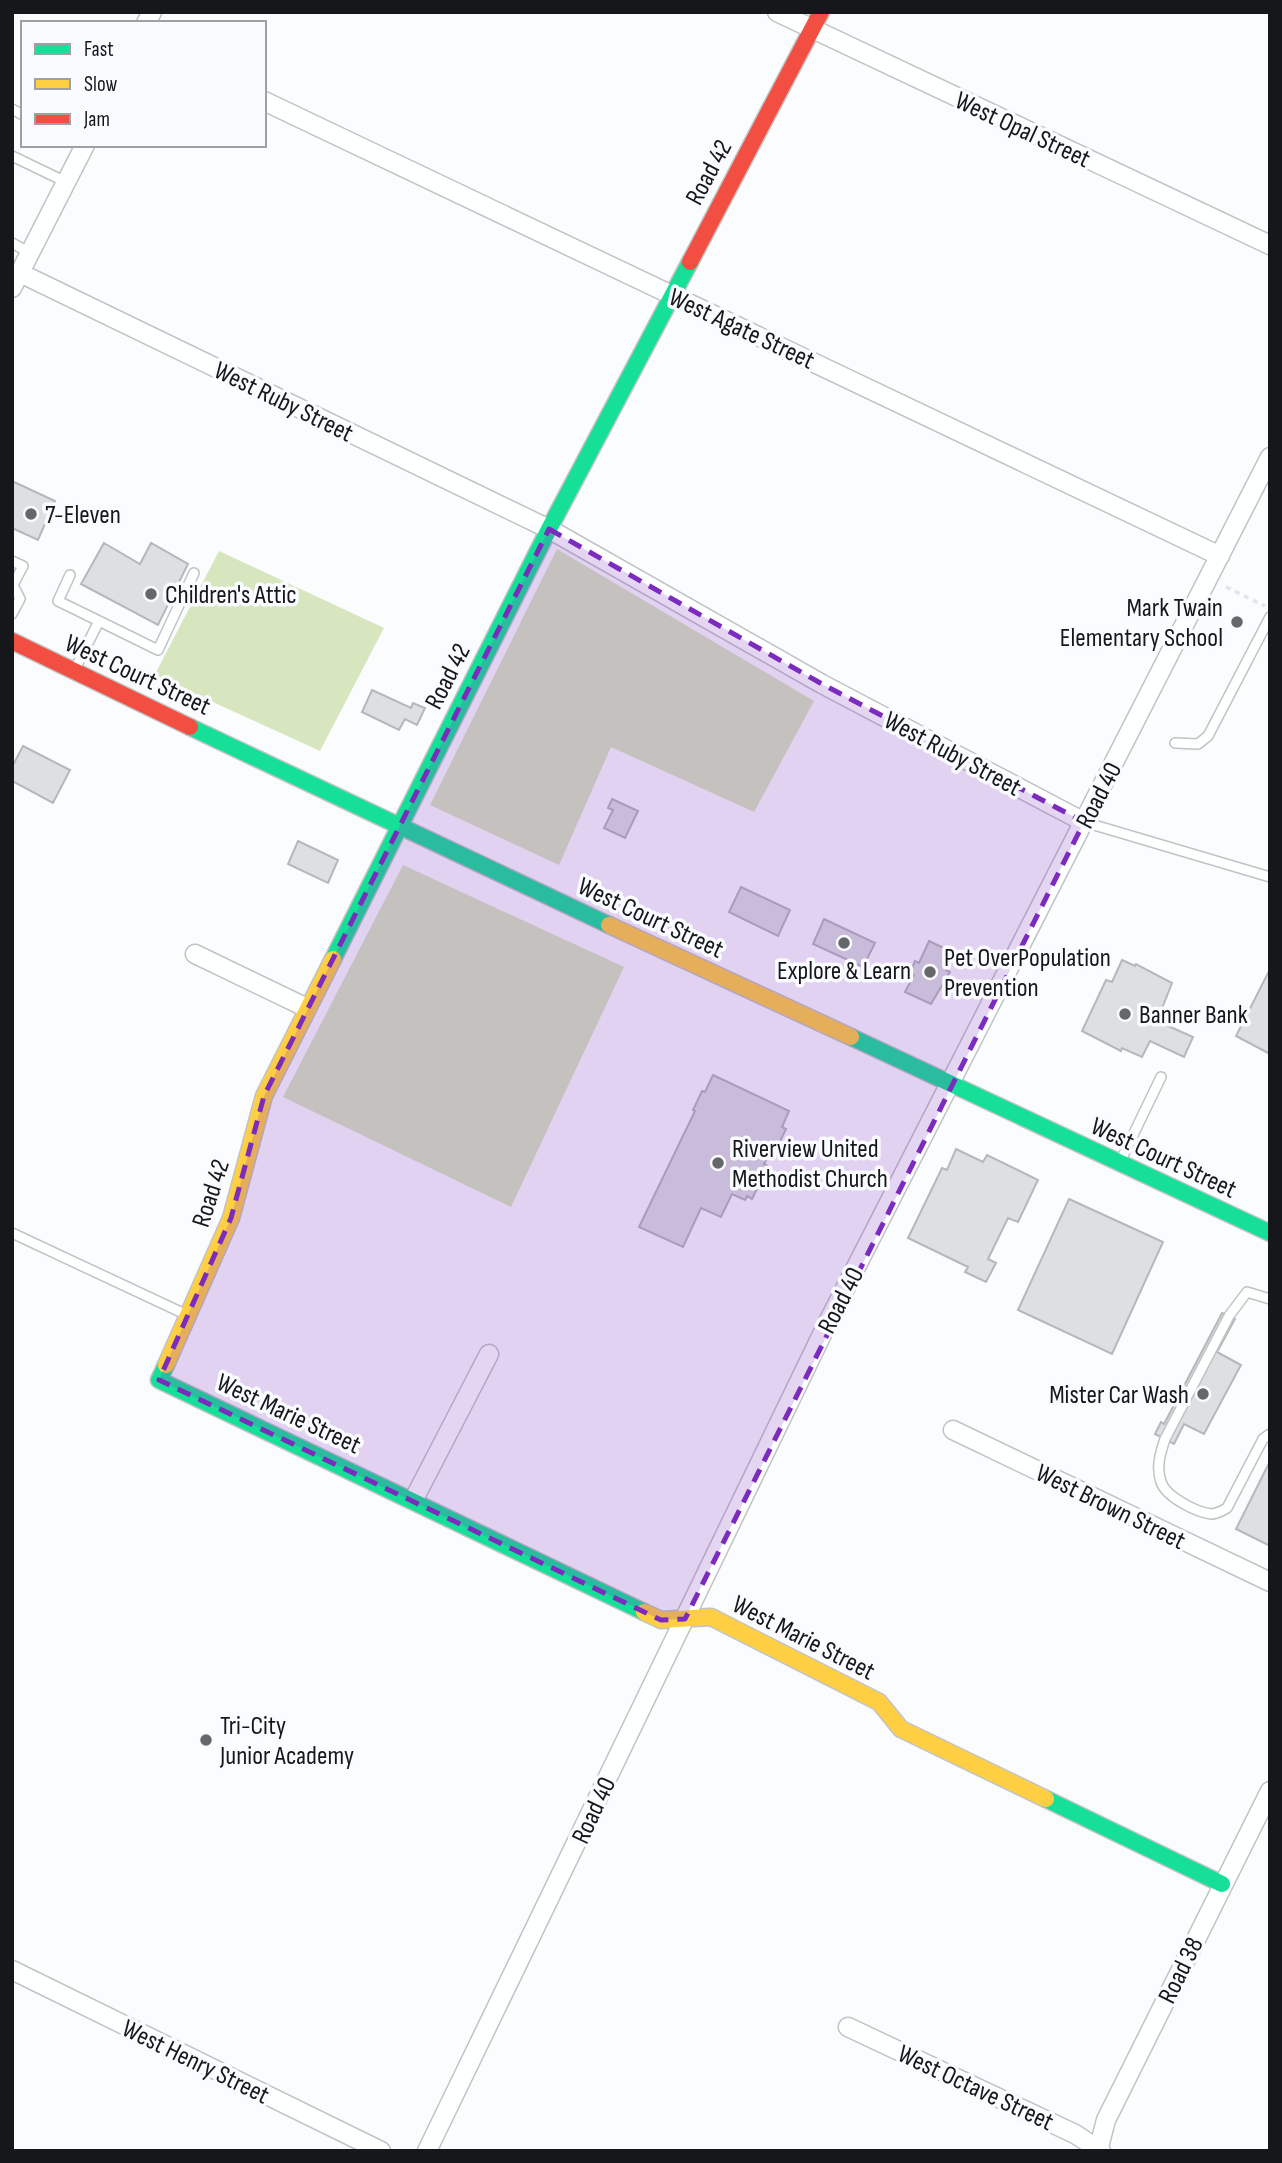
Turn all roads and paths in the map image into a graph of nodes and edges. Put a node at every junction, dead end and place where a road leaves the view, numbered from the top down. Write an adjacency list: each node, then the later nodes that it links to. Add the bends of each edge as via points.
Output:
1 (777, 12): 3 (street, West Opal Street)
2 (821, 12): 3 (street, Road 42)
3 (812, 29): 9 (street, West Opal Street); 12 (street, Road 42)
4 (266, 102): 12 (street, West Agate Street)
5 (84, 147): 7 (street)
6 (12, 156): 7 (lane)
7 (66, 182): 10 (street)
8 (12, 243): 10 (lane)
9 (1270, 245)
10 (30, 253): 11 (street)
11 (16, 281): 14 (street, West Ruby Street)
12 (670, 294): 14 (street, Road 42); 15 (street, West Agate Street)
13 (1270, 457): 15 (street, Road 40)
14 (549, 529): 27 (street, West Ruby Street, via 822,684); 28 (street, Road 42)
15 (1220, 556): 27 (street, Road 40)
16 (12, 561): 21 (lane, via 23,566 13,585 20,599)
17 (194, 573): 23 (lane, via 159,650)
18 (70, 575): 23 (lane, via 58,601)
19 (1226, 587): 20 (path)
20 (1270, 609)
21 (12, 614)
22 (1270, 617): 26 (lane, via 1208,736 1198,744)
23 (99, 621): 25 (lane)
24 (12, 642): 25 (street, West Court Street)
25 (75, 671): 28 (street, West Court Street)
26 (1175, 743)
27 (1084, 822): 29 (lane); 33 (street, Road 40)
28 (399, 827): 31 (street, Road 42); 33 (street, West Court Street)
29 (1270, 877)
30 (195, 954): 31 (street)
31 (307, 1008): 38 (street, Road 42, via 264,1096 232,1218)
32 (1161, 1077): 34 (lane)
33 (951, 1083): 34 (street, West Court Street); 45 (street, Road 40, via 828,1322)
34 (1120, 1163): 36 (street, West Court Street)
35 (12, 1233): 38 (lane)
36 (1270, 1233)
37 (1270, 1299): 42 (lane, via 1247,1292 1229,1316 1166,1439 1158,1460 1161,1484 1177,1498 1219,1513 1227,1508 1263,1439)
38 (188, 1315): 40 (street, Road 42)
39 (489, 1353): 43 (street)
40 (159, 1380): 43 (street, West Marie Street)
41 (953, 1430): 44 (street, West Brown Street)
42 (1270, 1434)
43 (414, 1499): 45 (street, West Marie Street, via 661,1620)
44 (1270, 1582)
45 (685, 1619): 47 (street, West Marie Street, via 711,1617 879,1702 901,1730); 52 (street, Road 40)
46 (1270, 1791): 47 (street, Road 38)
47 (1222, 1884): 50 (street, Road 38, via 1106,2120)
48 (12, 1970): 51 (street, West Henry Street)
49 (848, 2027): 50 (street, West Octave Street, via 1075,2134)
50 (1099, 2150)
51 (381, 2151)
52 (427, 2151)

